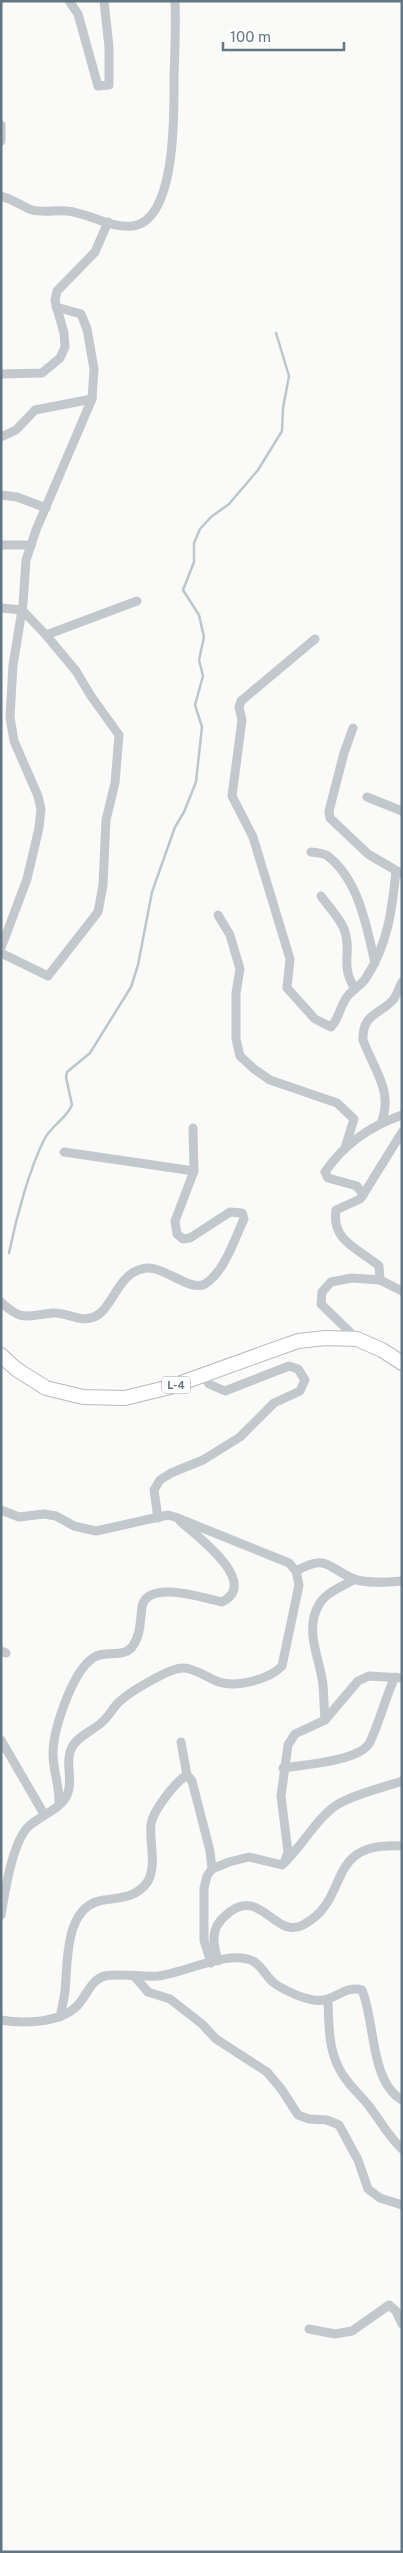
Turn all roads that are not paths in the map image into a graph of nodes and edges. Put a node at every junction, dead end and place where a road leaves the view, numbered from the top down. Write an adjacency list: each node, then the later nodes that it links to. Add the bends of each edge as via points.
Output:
1 (69, 1): 2 (street, via 78,14 98,86 109,85)
2 (104, 1)
3 (175, 1): 7 (street, via 175,110 167,178 151,216 142,223 118,226)
4 (1, 126): 5 (street)
5 (1, 141)
6 (1, 196): 7 (street, via 33,210 66,211)
7 (108, 222): 8 (street, via 94,252 57,291)
8 (56, 307): 9 (street, via 64,333 65,347 60,358 42,373); 10 (street, via 81,314 94,369)
9 (1, 374)
10 (92, 399): 11 (street, via 35,410 16,430); 13 (street)
11 (1, 437)
12 (1, 494): 13 (street)
13 (46, 508): 15 (street)
14 (1, 545): 15 (street)
15 (31, 545): 18 (street, via 26,560)
16 (137, 601): 19 (street)
17 (1, 608): 18 (street)
18 (22, 610): 19 (street); 28 (street, via 13,665 10,717 14,741 41,809 26,878)
19 (46, 635): 29 (street, via 76,671 119,735 115,783 106,820 103,885 98,912 48,976)
20 (315, 639): 32 (street, via 242,701 232,796 253,837 290,959 288,988 315,1019 331,1027 339,1017 345,998)
21 (353, 728): 25 (street, via 329,811 330,818 368,854)
22 (367, 798): 23 (street)
23 (402, 811)
24 (311, 852): 30 (street, via 328,855 347,876 366,924)
25 (399, 872): 30 (street, via 391,919)
26 (321, 896): 32 (street, via 343,928 347,944 345,971)
27 (218, 915): 37 (street, via 230,935 240,969 236,993 236,1039 240,1056 270,1080 337,1103 354,1119)
28 (1, 948)
29 (1, 953)
30 (375, 963): 32 (street)
31 (402, 982): 34 (street, via 394,998 369,1018 363,1032 363,1040 387,1098)
32 (355, 989)
33 (402, 1115): 34 (street)
34 (382, 1123): 37 (street, via 356,1137)
35 (193, 1128): 39 (street)
36 (402, 1132): 40 (street)
37 (345, 1148): 40 (street, via 326,1172 328,1178 357,1186)
38 (64, 1152): 39 (street)
39 (194, 1170): 43 (street, via 175,1221 177,1234 182,1239 190,1238 230,1212 242,1213 244,1220 217,1274 203,1285 192,1286 167,1272 149,1268 136,1270 123,1281 97,1316 87,1319 54,1313 36,1317 20,1315)
40 (363, 1195): 41 (street, via 336,1210 334,1220 338,1234 379,1266)
41 (380, 1280): 42 (street); 44 (street, via 352,1278 331,1282 322,1292 321,1304)
42 (402, 1291)
43 (1, 1302)
44 (357, 1339): 46 (main road, L-4); 47 (main road, L-4, via 298,1341)
45 (1, 1355): 47 (main road, L-4, via 46,1388 83,1397 125,1398 170,1387)
46 (402, 1363)
47 (203, 1374): 50 (street, via 209,1384 224,1391 289,1366 298,1369 305,1380 300,1391 274,1403 240,1437 203,1460 160,1480 154,1490)
48 (1, 1510): 50 (street, via 19,1518 44,1514 56,1516 74,1526 96,1531)
49 (176, 1517): 50 (street); 51 (street, via 290,1563); 61 (street, via 223,1560 233,1576 234,1589 222,1602 166,1591 152,1594 144,1602 140,1628 130,1649 123,1653 100,1654 80,1672 57,1720 53,1755)
50 (158, 1518)
51 (296, 1571): 52 (street, via 310,1564 328,1563); 61 (street, via 299,1585 282,1666 276,1673 241,1684 221,1683 185,1668 174,1670 136,1691 118,1702 102,1723 79,1738 72,1747 67,1796)
52 (355, 1580): 53 (street); 55 (street, via 320,1602 315,1616 312,1636 323,1684)
53 (402, 1581)
54 (398, 1677): 55 (street, via 369,1676 358,1681); 58 (street, via 369,1744 342,1758)
55 (325, 1720): 58 (street, via 295,1734 288,1746)
56 (1, 1740): 62 (street)
57 (182, 1742): 59 (street)
58 (283, 1768): 64 (street, via 282,1804 288,1852)
59 (187, 1775): 65 (street, via 192,1781); 70 (street, via 176,1784 151,1823 149,1879 135,1894 102,1900 84,1909 73,1925)
60 (402, 1781): 64 (street, via 340,1803)
61 (59, 1804): 62 (street)
62 (44, 1814): 66 (street, via 27,1828 10,1866)
63 (402, 1846): 67 (street, via 367,1848 353,1856 325,1907 301,1926 286,1926 254,1906 242,1904 230,1911 217,1922 212,1940)
64 (282, 1865): 65 (street, via 248,1857)
65 (212, 1869): 67 (street, via 204,1888 204,1940)
66 (1, 1915)
67 (214, 1962): 68 (street, via 160,1976); 69 (street, via 230,1957 254,1961 274,1984 308,1999)
68 (135, 1977): 70 (street, via 104,1976 94,1982 76,2006); 74 (street, via 148,1992 170,1999 216,2039 267,2072 298,2115 340,2125 368,2189 380,2198)
69 (328, 2001): 72 (street, via 346,1990 362,1990 383,2075); 73 (street, via 330,2043 336,2064 391,2139)
70 (60, 2017): 71 (street, via 16,2023)
71 (1, 2020)
72 (402, 2100)
73 (402, 2149)
74 (402, 2205)
75 (402, 2324): 76 (street, via 389,2304 352,2331 335,2334)
76 (309, 2329)

